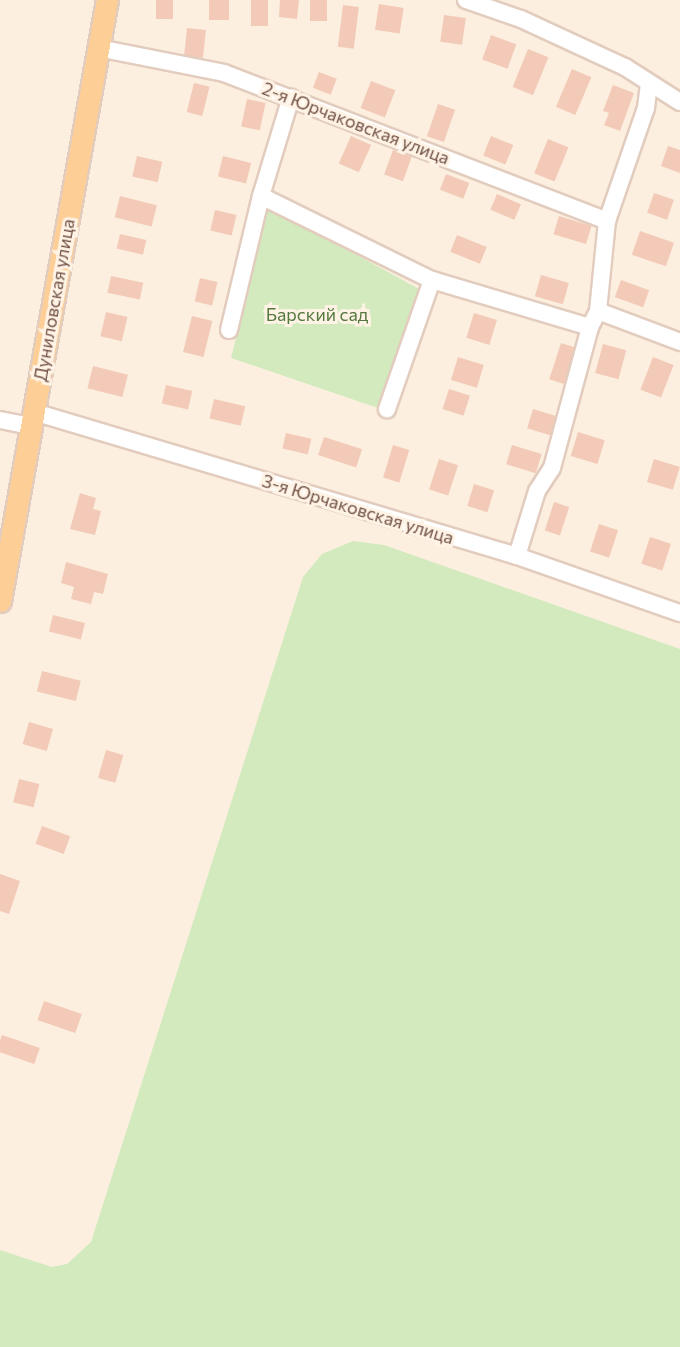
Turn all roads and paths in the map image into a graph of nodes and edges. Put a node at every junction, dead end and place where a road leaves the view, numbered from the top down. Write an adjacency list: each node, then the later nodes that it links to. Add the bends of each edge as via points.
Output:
1 (107, 0): 3 (main road, Дуниловская улица)
2 (466, 0): 4 (street, via 521,19 625,67)
3 (98, 48): 5 (street, 2-я Юрчаковская улица, via 224,73); 15 (main road, Дуниловская улица)
4 (649, 85): 6 (street); 8 (street, via 646,108)
5 (291, 97): 7 (street); 8 (street, 2-я Юрчаковская улица)
6 (680, 102)
7 (261, 196): 9 (street); 12 (street)
8 (607, 220): 10 (street)
9 (432, 280): 11 (street); 14 (street)
10 (598, 311): 11 (street); 13 (street)
11 (590, 327): 17 (street, via 552,468 537,491)
12 (229, 330)
13 (680, 342)
14 (387, 409)
15 (33, 419): 16 (street, 3-я Юрчаковская улица); 17 (street, 3-я Юрчаковская улица); 18 (main road, Дуниловская улица)
16 (0, 420)
17 (517, 556): 19 (street, 3-я Юрчаковская улица)
18 (0, 601)
19 (680, 613)

